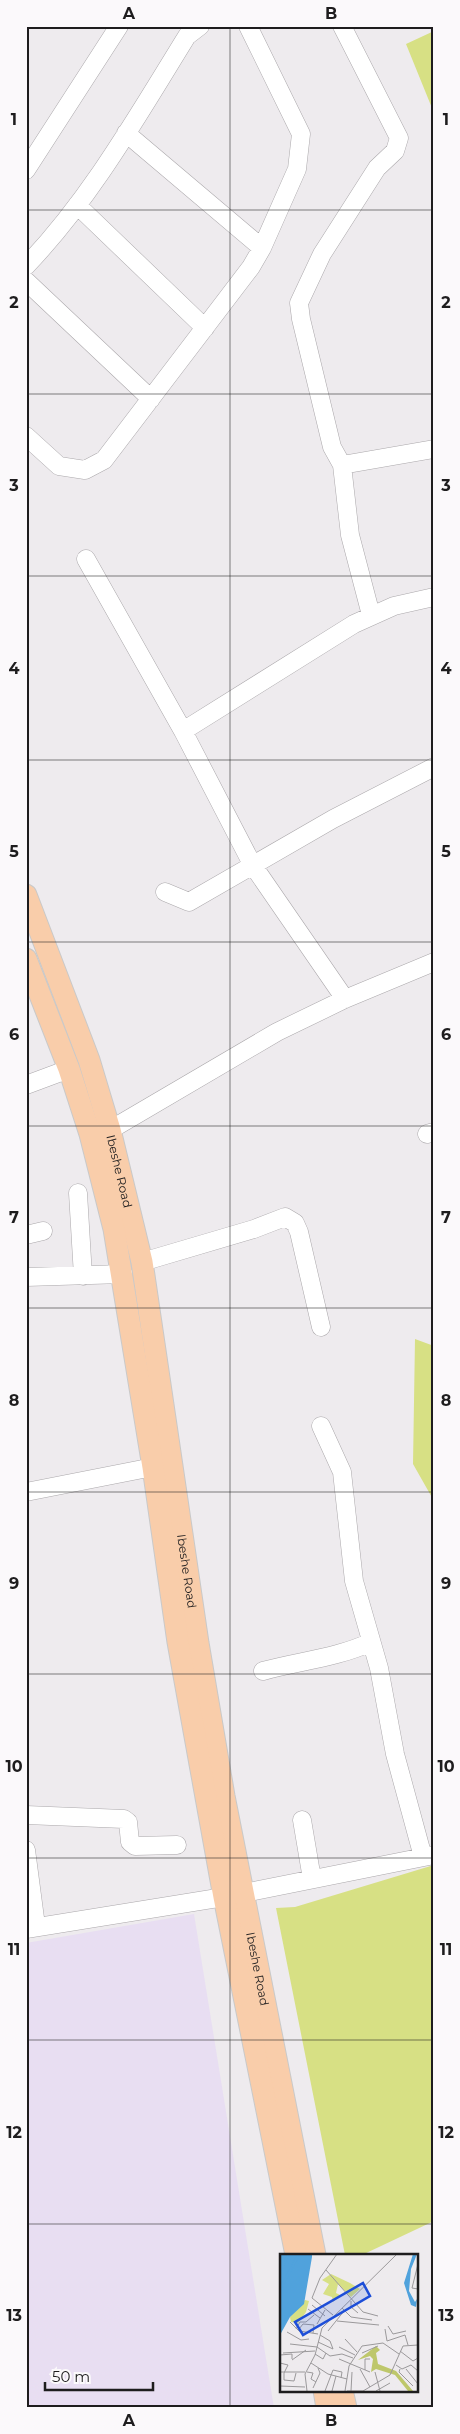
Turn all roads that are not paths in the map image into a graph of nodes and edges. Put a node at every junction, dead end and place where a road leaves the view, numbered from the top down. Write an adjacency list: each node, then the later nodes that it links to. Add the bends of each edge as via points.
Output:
1 (119, 26): 6 (street)
2 (200, 26): 5 (street, via 187,36)
3 (248, 26): 8 (street, via 301,134 296,169)
4 (342, 26): 15 (street, via 399,138 395,151 377,168 322,254 299,303 332,446)
5 (126, 133): 7 (street, via 98,179); 8 (street)
6 (28, 162)
7 (77, 205): 9 (street); 11 (street)
8 (262, 248): 11 (street)
9 (26, 266)
10 (26, 281): 12 (street)
11 (205, 328): 12 (street)
12 (151, 399): 13 (street, via 104,460 85,470 59,466)
13 (26, 436)
14 (434, 449): 15 (street)
15 (342, 465): 18 (street, via 350,535)
16 (86, 559): 19 (street)
17 (434, 597): 18 (street)
18 (371, 615): 19 (street)
19 (183, 731): 21 (street)
20 (434, 767): 21 (street)
21 (252, 864): 22 (street, via 189,902); 26 (street)
22 (166, 892)
23 (26, 895): 29 (main road, Ibeshe Road, via 89,1060)
24 (26, 960): 27 (main road, Ibeshe Road)
25 (434, 962): 26 (street)
26 (345, 999): 29 (street, via 277,1032)
27 (69, 1069): 28 (street); 29 (main road, Ibeshe Road)
28 (26, 1084)
29 (100, 1132): 33 (main road, Ibeshe Road); 34 (main road, Ibeshe Road)
30 (78, 1193): 35 (street)
31 (43, 1231): 32 (street)
32 (26, 1235)
33 (142, 1262): 37 (street, via 285,1218 295,1223 299,1232); 49 (main road, Ibeshe Road)
34 (123, 1274): 35 (street); 39 (main road, Ibeshe Road)
35 (83, 1276): 36 (street)
36 (26, 1277)
37 (321, 1327)
38 (321, 1426): 41 (street, via 342,1472 354,1581)
39 (153, 1467): 40 (street); 49 (main road, Ibeshe Road, via 178,1642)
40 (26, 1492)
41 (371, 1642): 42 (street, via 347,1653); 47 (street, via 395,1754)
42 (263, 1671)
43 (26, 1815): 45 (street, via 124,1819 128,1822 130,1842 135,1846)
44 (302, 1820): 48 (street)
45 (177, 1844)
46 (26, 1850): 50 (street)
47 (428, 1856): 48 (street)
48 (312, 1879): 49 (street)
49 (233, 1895): 50 (street); 51 (main road, Ibeshe Road); 52 (main road, Ibeshe Road)
50 (31, 1928)
51 (296, 2254)
52 (315, 2254)
53 (324, 2392): 55 (main road)
54 (342, 2392): 56 (main road)
55 (327, 2408)
56 (346, 2408)

